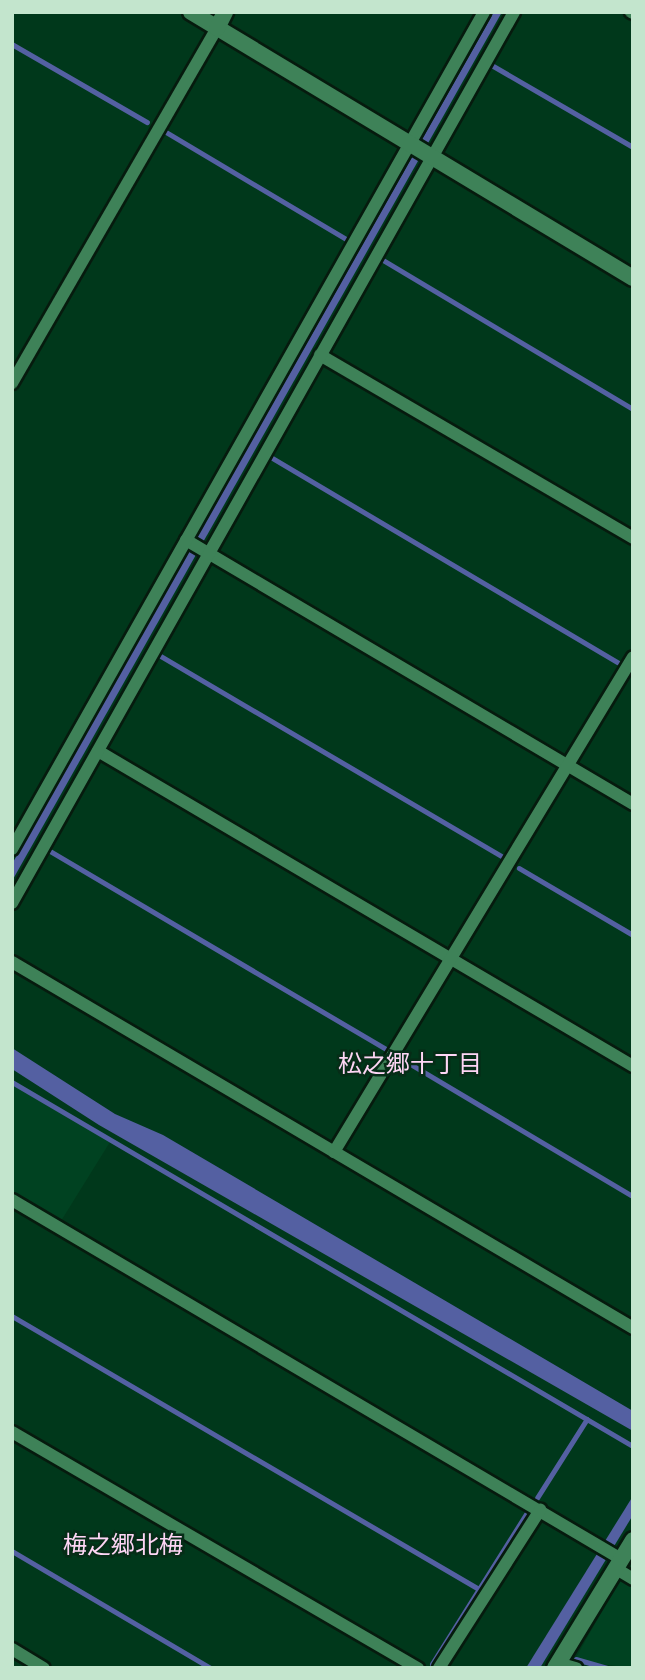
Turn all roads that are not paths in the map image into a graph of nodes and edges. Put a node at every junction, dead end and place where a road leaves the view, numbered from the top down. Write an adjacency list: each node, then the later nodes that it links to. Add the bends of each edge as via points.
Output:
1 (191, 12): 5 (street)
2 (225, 12): 5 (street)
3 (514, 12): 7 (street)
4 (483, 13): 6 (street)
5 (217, 28): 6 (street); 10 (street)
6 (408, 146): 7 (street); 12 (street)
7 (429, 158): 8 (street); 9 (street)
8 (633, 278)
9 (320, 355): 11 (street); 13 (street)
10 (12, 383)
11 (633, 538)
12 (186, 540): 13 (street); 18 (street)
13 (208, 553): 15 (street); 16 (street)
14 (633, 657): 16 (street)
15 (97, 751): 19 (street); 20 (street)
16 (568, 765): 17 (street); 20 (street)
17 (633, 804)
18 (12, 849)
19 (12, 903)
20 (452, 959): 22 (street); 23 (street)
21 (12, 962): 23 (street)
22 (633, 1066)
23 (334, 1152): 25 (street)
24 (12, 1200): 27 (street)
25 (633, 1328)
26 (12, 1432): 34 (street)
27 (540, 1510): 29 (street); 35 (street)
28 (633, 1540): 29 (street)
29 (617, 1561): 30 (street); 32 (street)
30 (633, 1579)
31 (12, 1649): 33 (street)
32 (556, 1665): 36 (street)
33 (44, 1668)
34 (418, 1668)
35 (439, 1668)
36 (576, 1668)

